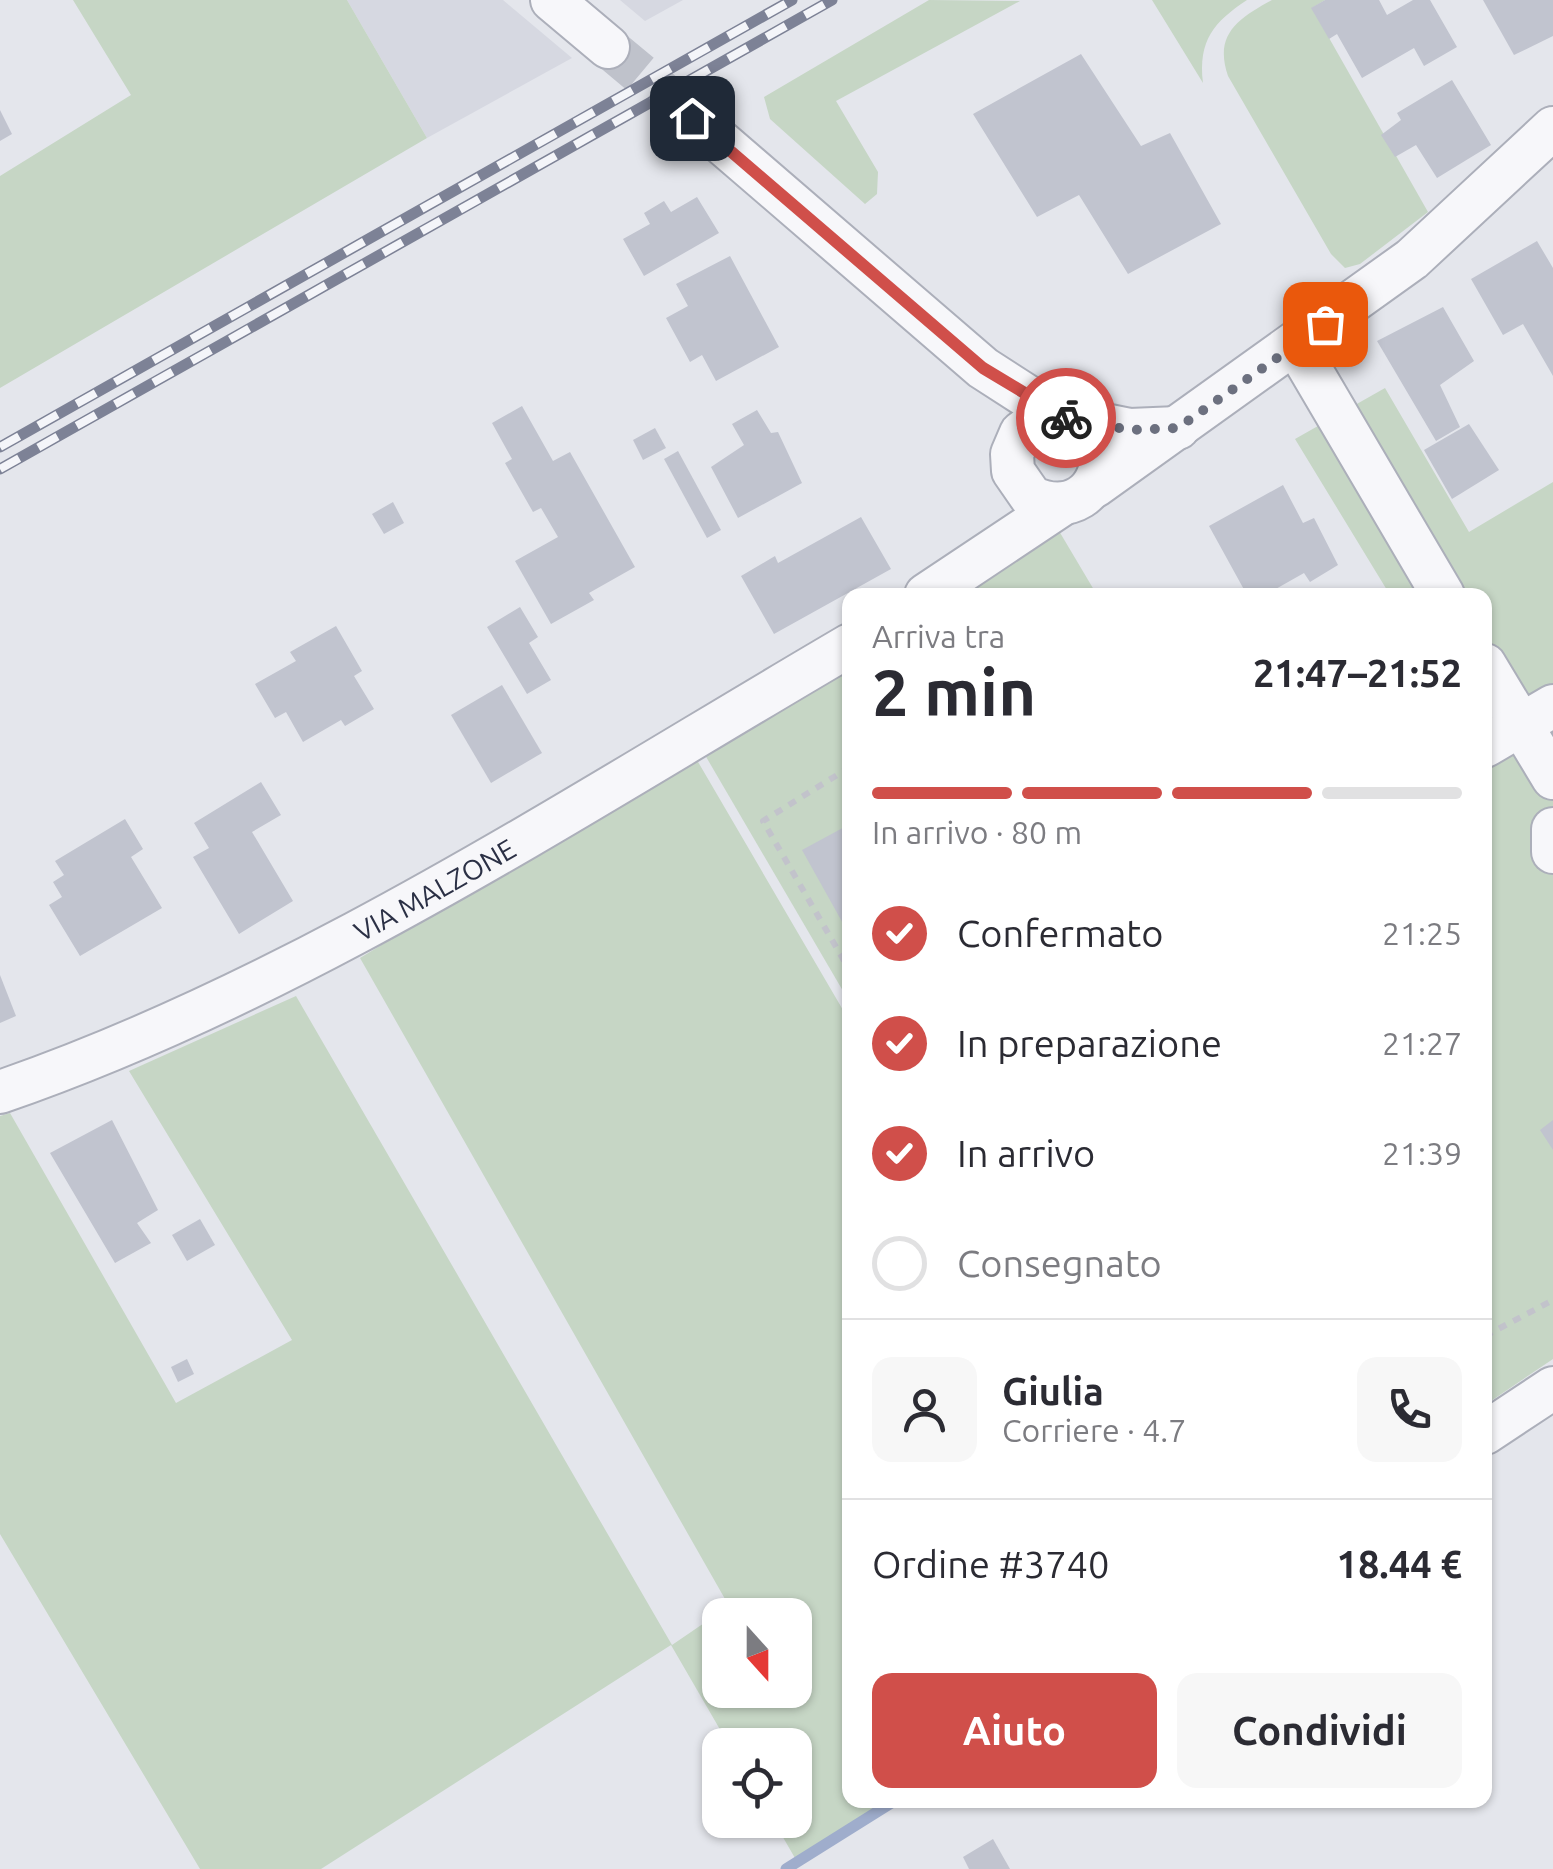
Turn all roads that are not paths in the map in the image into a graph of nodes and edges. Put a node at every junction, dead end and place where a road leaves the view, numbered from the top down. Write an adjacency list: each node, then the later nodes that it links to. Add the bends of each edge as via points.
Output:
1 (552, 0): 2 (street)
2 (608, 46)
3 (692, 118): 6 (street)
4 (1553, 128): 5 (street, via 1412,260)
5 (1296, 345): 8 (street); 13 (street)
6 (983, 368): 7 (street); 9 (street)
7 (1070, 419): 8 (street); 9 (street, via 1030,424); 10 (street, via 1102,453)
8 (1178, 428): 10 (street)
9 (1014, 458): 10 (street, via 1031,497); 11 (street, via 1009,503)
10 (1078, 495): 11 (street)
11 (981, 556): 12 (street)
12 (936, 588)
13 (1440, 588)
14 (842, 649): 20 (street, VIA MALZONE, via 297,965)
15 (1492, 676): 16 (street)
16 (1520, 726): 17 (street)
17 (1553, 778)
18 (1553, 829): 19 (street)
19 (1553, 852)
20 (0, 1092)
21 (1553, 1388): 22 (street)
22 (1492, 1428)

